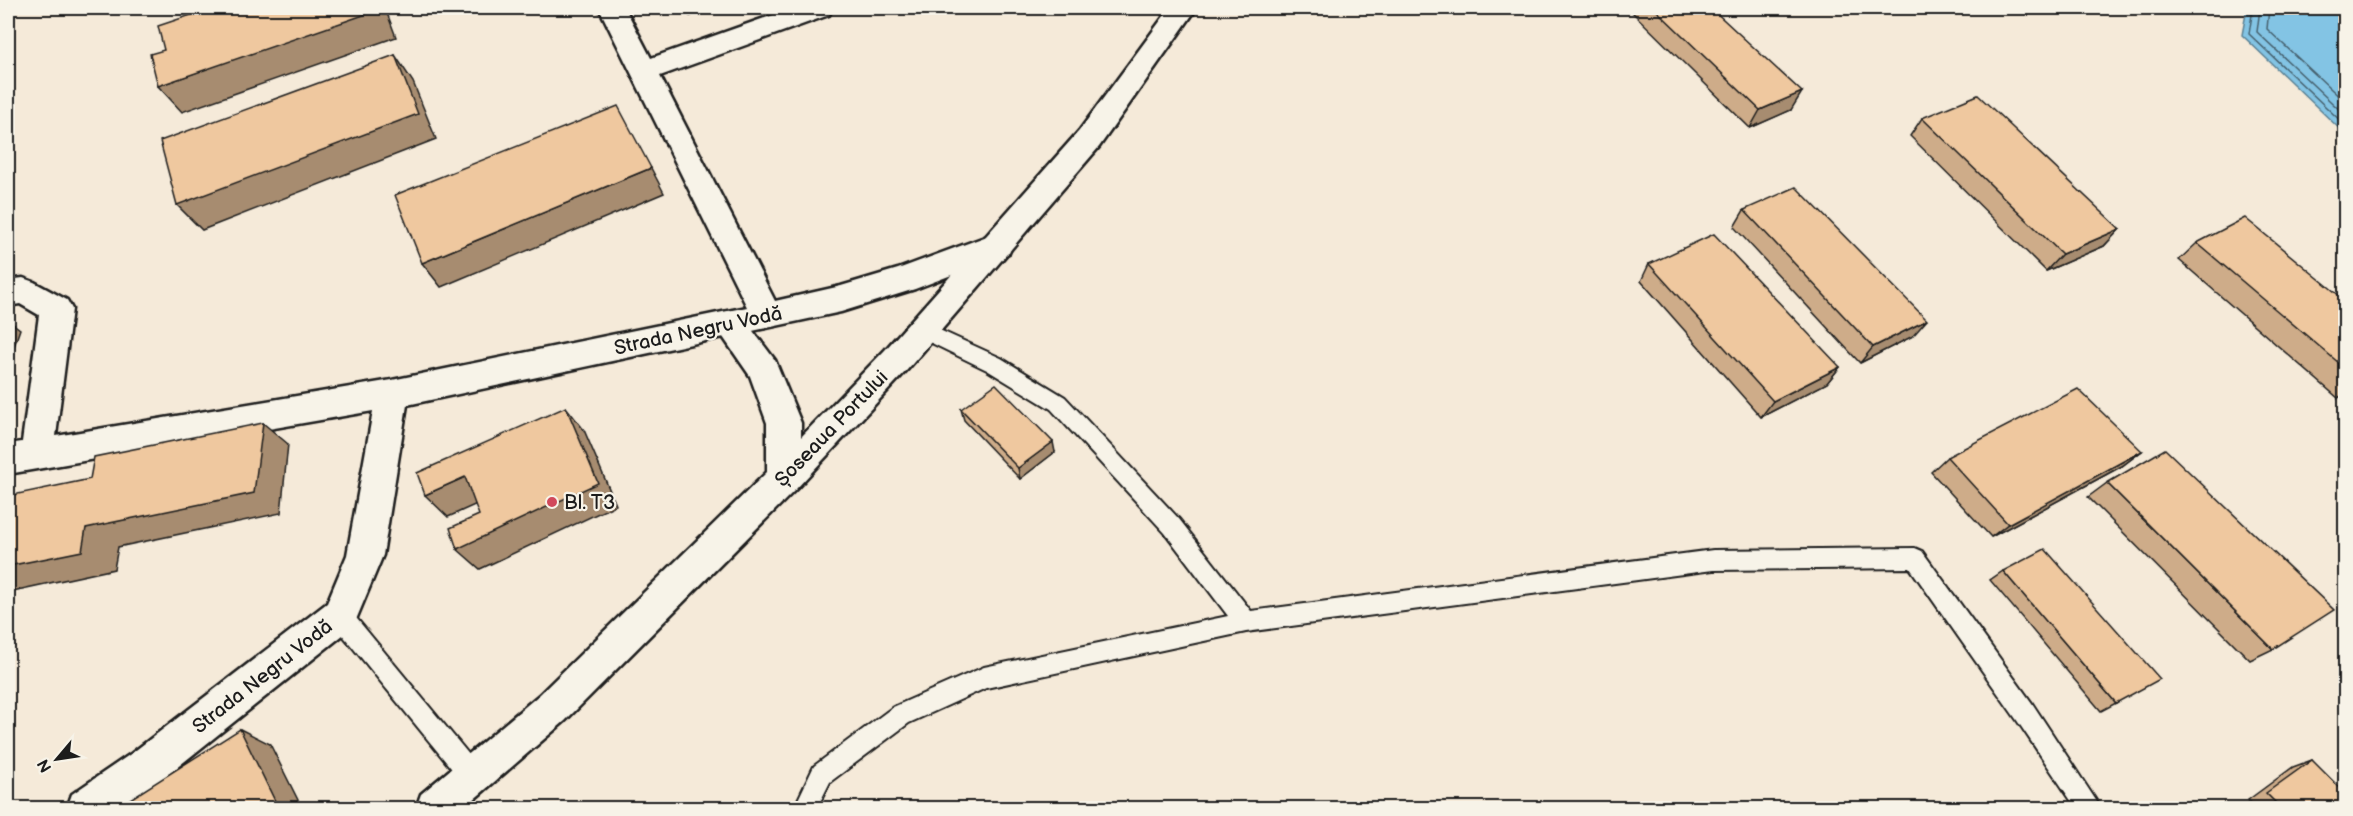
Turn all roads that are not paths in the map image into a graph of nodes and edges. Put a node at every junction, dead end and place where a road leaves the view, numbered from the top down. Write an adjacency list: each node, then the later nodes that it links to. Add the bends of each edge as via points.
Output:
1 (612, 8): 4 (street)
2 (819, 8): 4 (street)
3 (1184, 8): 5 (street, Șoseaua Portului, via 1089,139)
4 (643, 72): 7 (street)
5 (998, 244): 7 (street, Strada Negru Vodă, via 904,280); 9 (street, Șoseaua Portului)
6 (8, 293): 11 (street, via 23,291 56,309)
7 (767, 316): 8 (street, Strada Negru Vodă)
8 (730, 324): 10 (street, Strada Negru Vodă); 12 (street, via 764,370 784,423)
9 (922, 330): 12 (street, Șoseaua Portului); 14 (lane, via 994,364 1058,403 1172,526)
10 (392, 393): 11 (street, Strada Negru Vodă); 13 (street, Strada Negru Vodă, via 365,555)
11 (22, 456)
12 (784, 478): 15 (street, Șoseaua Portului, via 552,708)
13 (340, 615): 15 (lane); 16 (street, Strada Negru Vodă, via 146,767)
14 (1246, 622): 18 (lane, via 984,678 901,715 822,774); 19 (lane, via 1713,560 1915,558)
15 (472, 776): 17 (street, Șoseaua Portului)
16 (86, 808)
17 (435, 808)
18 (804, 808)
19 (2089, 808)

